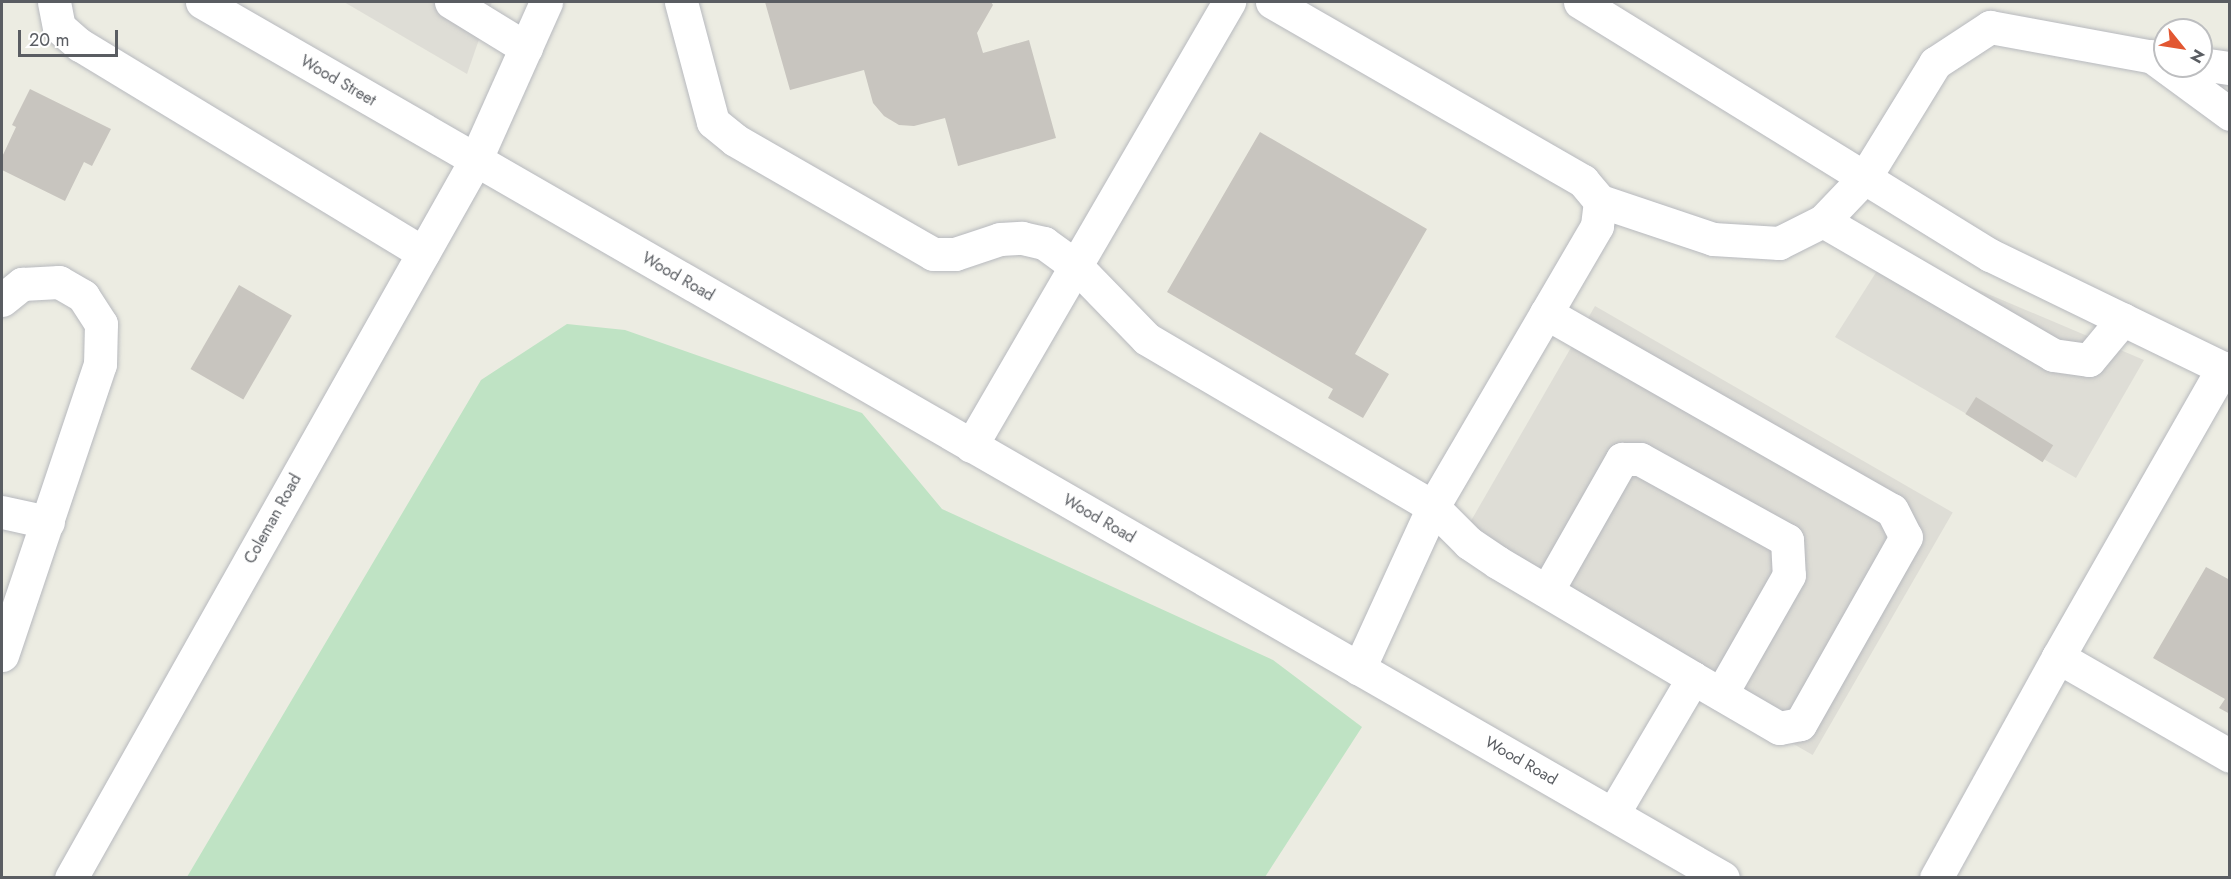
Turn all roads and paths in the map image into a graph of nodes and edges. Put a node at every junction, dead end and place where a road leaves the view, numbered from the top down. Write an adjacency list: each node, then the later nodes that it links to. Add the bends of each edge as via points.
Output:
1 (54, 2): 20 (street, via 59,27 80,45)
2 (202, 2): 16 (street, Wood Street)
3 (451, 2): 10 (street)
4 (546, 2): 10 (street, Coleman Road)
5 (681, 2): 21 (street, via 713,122 735,140 933,254 955,254 1000,239 1022,238 1044,243)
6 (1229, 2): 21 (street)
7 (1272, 2): 18 (street, via 1583,181)
8 (1580, 2): 17 (street)
9 (1992, 14): 11 (street); 17 (street, via 1935,63)
10 (526, 48): 16 (street, Coleman Road)
11 (2153, 57)
12 (2213, 66): 13 (street)
13 (2229, 68)
14 (2183, 78): 15 (street)
15 (2229, 114)
16 (475, 161): 20 (street, Coleman Road); 26 (street, Wood Road)
17 (1865, 177): 19 (street); 24 (street, via 1990,255)
18 (1600, 201): 19 (street, via 1713,239 1779,243); 23 (street, via 1597,226)
19 (1823, 221): 24 (street, via 2053,355 2089,360)
20 (423, 253): 38 (street, Coleman Road)
21 (1077, 267): 26 (street); 27 (street, via 1147,339)
22 (2, 300): 29 (street, via 22,284 58,282 83,296 101,324 100,364)
23 (1546, 313): 27 (street); 35 (street, via 1892,510 1906,537 1800,724 1779,728)
24 (2123, 319): 25 (street)
25 (2226, 369): 32 (street)
26 (971, 446): 33 (street, Wood Road)
27 (1433, 507): 30 (street, via 1469,543); 33 (street)
28 (2, 512): 29 (street)
29 (48, 522): 31 (street)
30 (1547, 591): 34 (street); 35 (street, via 1622,459 1640,459 1787,540 1789,575)
31 (2, 655)
32 (2058, 657): 36 (street); 40 (street)
33 (1359, 669): 37 (street, Wood Road)
34 (1692, 678): 35 (street); 37 (street)
35 (1721, 694)
36 (2229, 756)
37 (1613, 814): 39 (street, Wood Road)
38 (71, 878)
39 (1723, 878)
40 (1936, 878)

